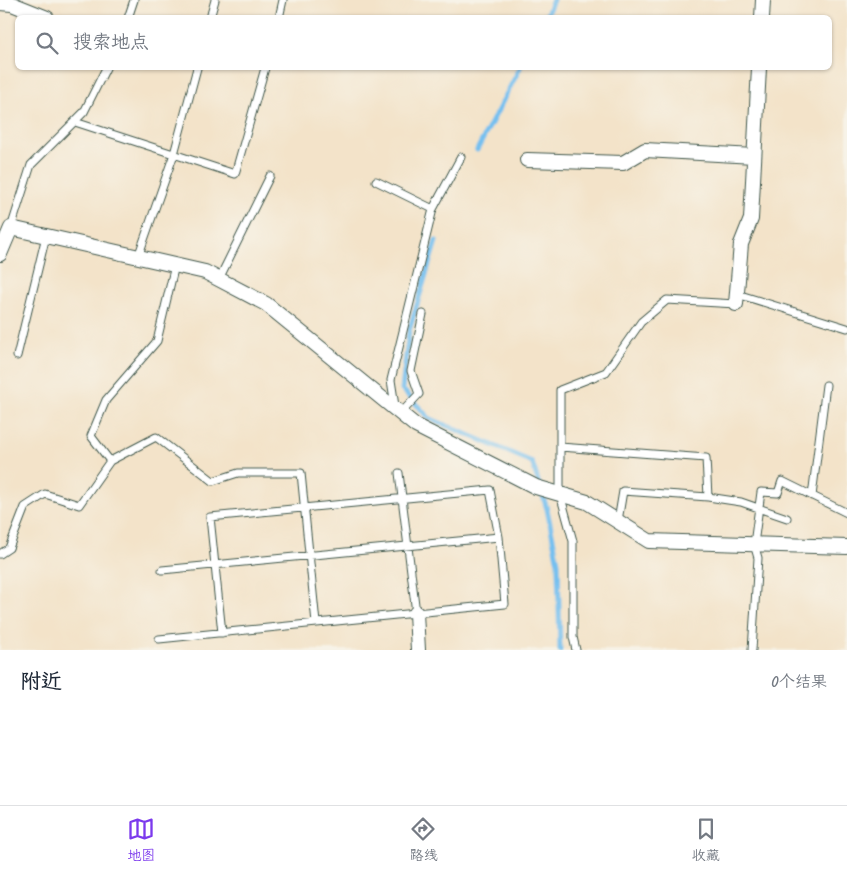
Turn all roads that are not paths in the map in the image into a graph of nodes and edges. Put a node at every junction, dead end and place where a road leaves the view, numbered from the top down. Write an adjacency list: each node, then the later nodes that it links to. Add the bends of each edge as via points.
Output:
1 (134, 0): 7 (lane)
2 (215, 0): 8 (lane)
3 (283, 0): 9 (lane)
4 (763, 0): 10 (street)
5 (0, 3): 6 (street)
6 (40, 15)
7 (129, 15)
8 (211, 15)
9 (279, 15)
10 (762, 15)
11 (105, 70): 15 (lane, via 84,112)
12 (196, 70): 16 (lane)
13 (264, 70): 16 (lane, via 235,174)
14 (759, 70): 17 (street)
15 (75, 122): 16 (lane); 23 (lane, via 31,165)
16 (174, 154): 26 (lane)
17 (754, 156): 19 (street, via 645,150 623,163); 29 (street, via 751,219 741,244)
18 (461, 157): 22 (lane)
19 (527, 160)
20 (270, 176): 28 (lane)
21 (376, 181): 22 (lane)
22 (433, 209): 34 (lane, via 390,380)
23 (10, 228): 24 (street); 25 (street)
24 (46, 236): 26 (street); 32 (lane)
25 (0, 254)
26 (138, 257): 27 (street)
27 (175, 265): 28 (street); 36 (lane, via 157,341 106,400 91,436)
28 (219, 279): 34 (street, via 266,304)
29 (736, 299): 31 (lane); 35 (lane, via 667,300 641,322 606,372 560,390)
30 (424, 314): 34 (lane, via 411,371 419,394)
31 (847, 328)
32 (17, 356)
33 (826, 385): 39 (lane)
34 (398, 411): 38 (street, via 416,426 536,487)
35 (560, 447): 38 (lane); 40 (lane, via 706,458)
36 (110, 461): 47 (lane, via 79,505 45,494 25,507 9,548); 50 (lane, via 156,437 212,480 238,473 301,473)
37 (399, 473): 49 (lane)
38 (560, 494): 43 (street, via 587,502); 54 (lane, via 573,541 573,637)
39 (812, 496): 41 (lane); 45 (lane, via 782,481 778,493 761,492)
40 (708, 497): 42 (lane, via 741,502); 43 (lane, via 623,491)
41 (847, 513)
42 (787, 518)
43 (618, 521): 45 (street, via 649,542)
44 (499, 537): 48 (lane); 49 (lane, via 505,604); 51 (lane, via 490,490 210,517)
45 (754, 544): 46 (street); 55 (lane, via 758,558)
46 (847, 547)
47 (0, 554)
48 (162, 570)
49 (416, 613): 50 (lane); 53 (street)
50 (316, 624): 51 (lane)
51 (222, 633): 52 (lane)
52 (159, 639)
53 (418, 650)
54 (576, 650)
55 (752, 650)

